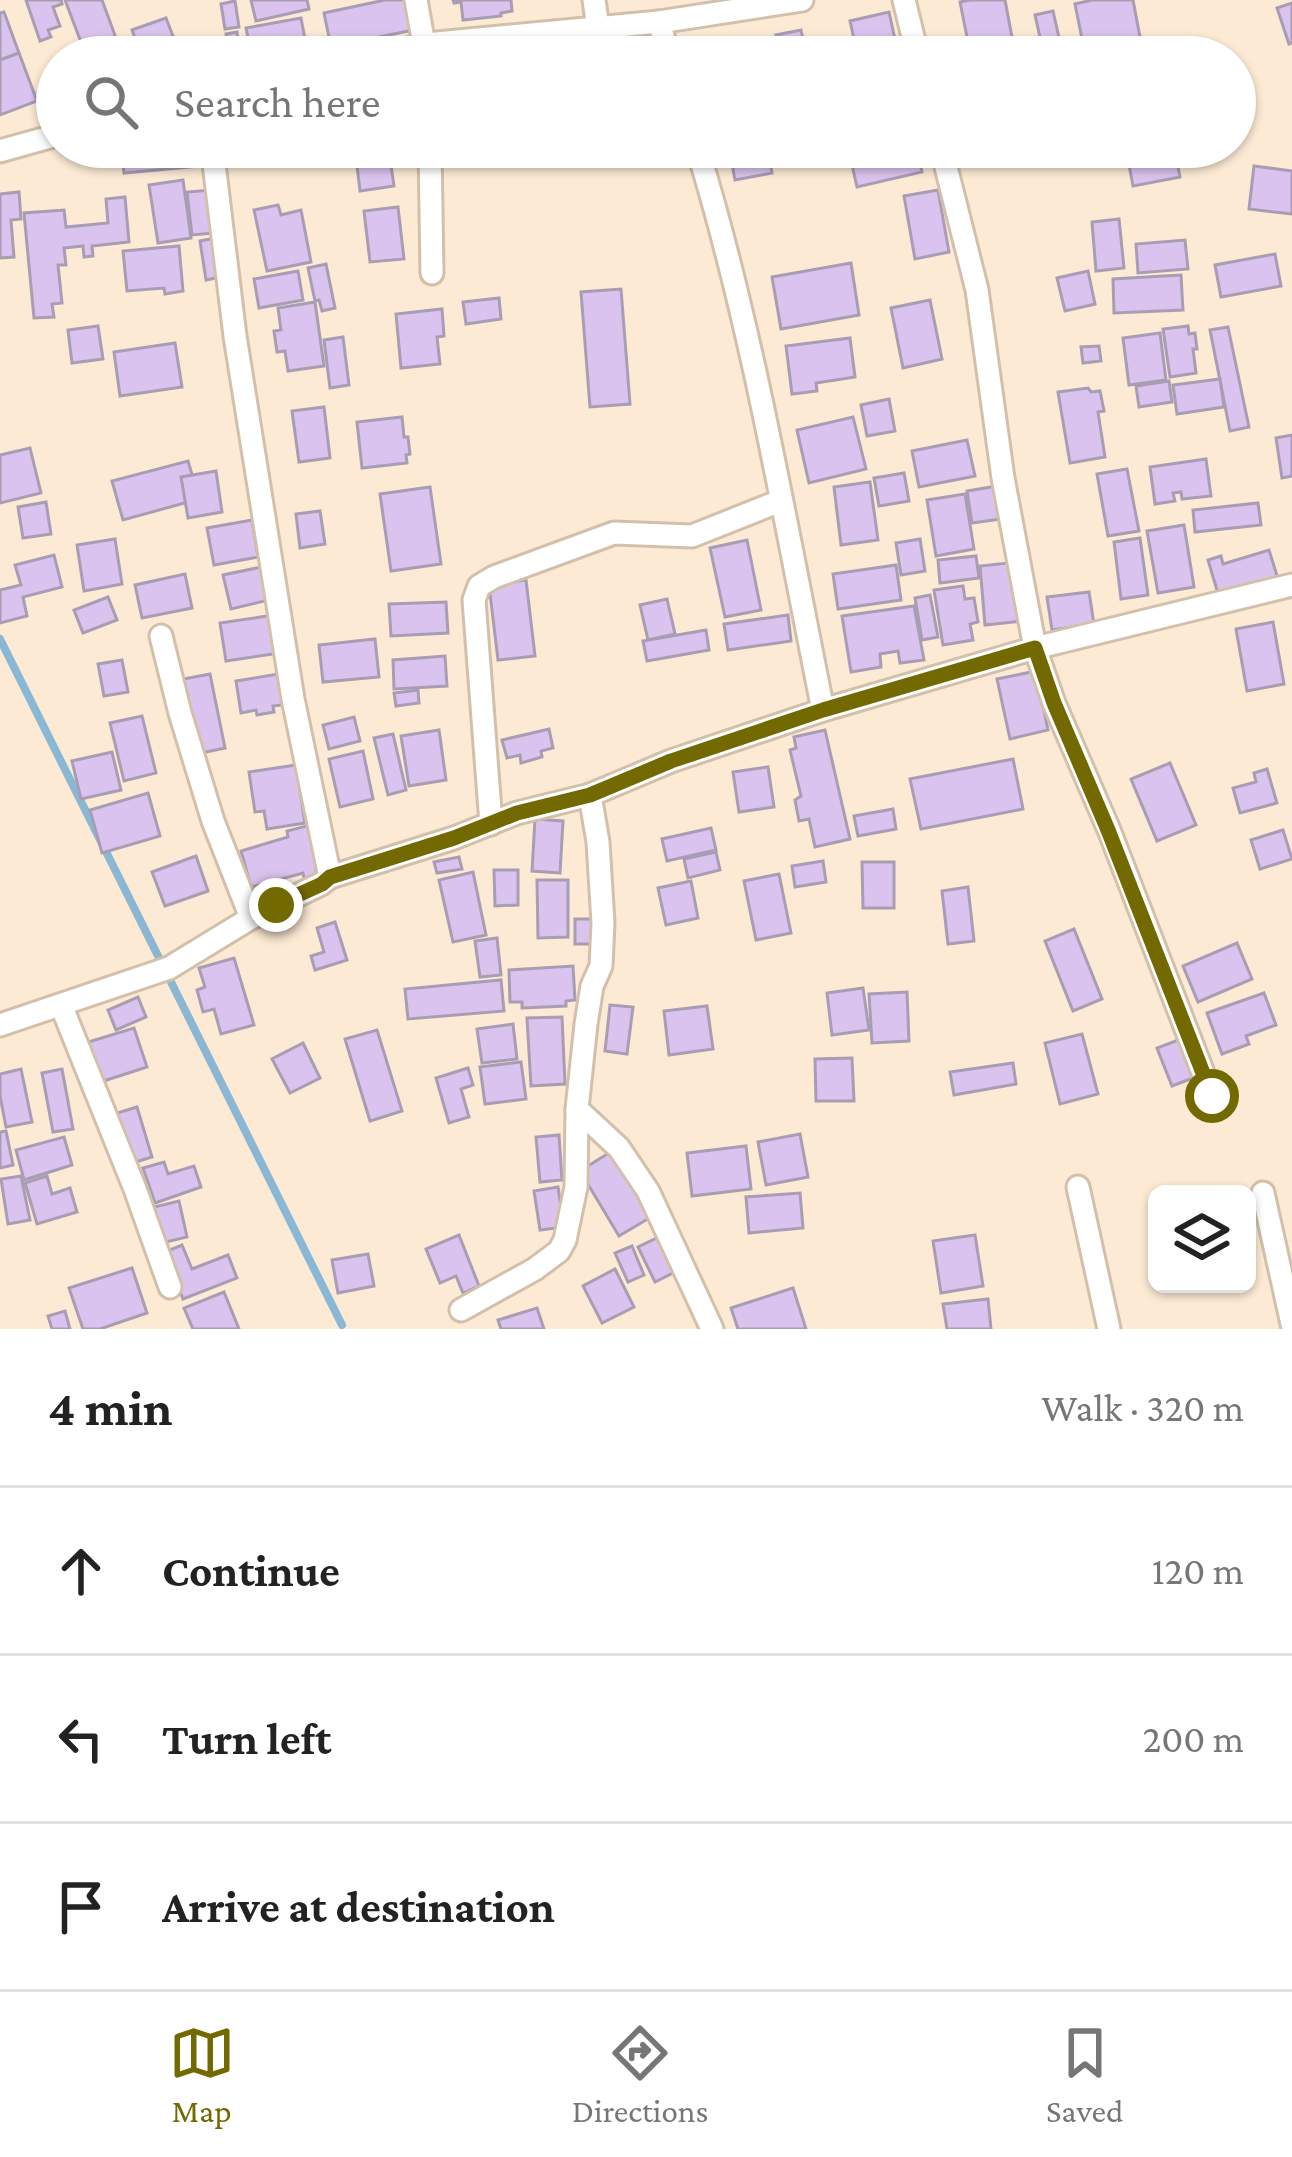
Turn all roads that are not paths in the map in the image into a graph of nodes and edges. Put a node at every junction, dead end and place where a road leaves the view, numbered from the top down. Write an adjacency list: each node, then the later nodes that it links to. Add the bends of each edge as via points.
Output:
1 (416, 0): 7 (street)
2 (594, 0): 6 (street)
3 (802, 0): 5 (street)
4 (904, 0): 10 (street)
5 (658, 22): 6 (street); 9 (street)
6 (598, 28): 8 (street)
7 (423, 36)
8 (538, 36)
9 (663, 36)
10 (913, 36)
11 (36, 141): 12 (street)
12 (0, 152)
13 (215, 168): 25 (street, via 293,699)
14 (430, 168): 17 (street)
15 (703, 168): 18 (street)
16 (945, 168): 21 (street, via 977,290)
17 (432, 273)
18 (780, 501): 22 (street); 24 (street, via 692,536 614,533 479,586)
19 (1292, 585): 21 (street)
20 (160, 636): 26 (street, via 213,821)
21 (1035, 648): 22 (street); 29 (street)
22 (823, 710): 23 (street)
23 (590, 795): 24 (street); 30 (street, via 603,923)
24 (491, 824): 25 (street)
25 (330, 877): 26 (street)
26 (251, 918): 27 (street, via 169,968)
27 (62, 1005): 28 (street); 33 (street)
28 (0, 1025)
29 (1212, 1096)
30 (578, 1109): 34 (street, via 576,1186 559,1251); 36 (street, via 648,1191)
31 (1078, 1187): 37 (street)
32 (1263, 1193): 35 (street)
33 (170, 1287)
34 (461, 1310)
35 (1292, 1324)
36 (712, 1329)
37 (1109, 1329)

